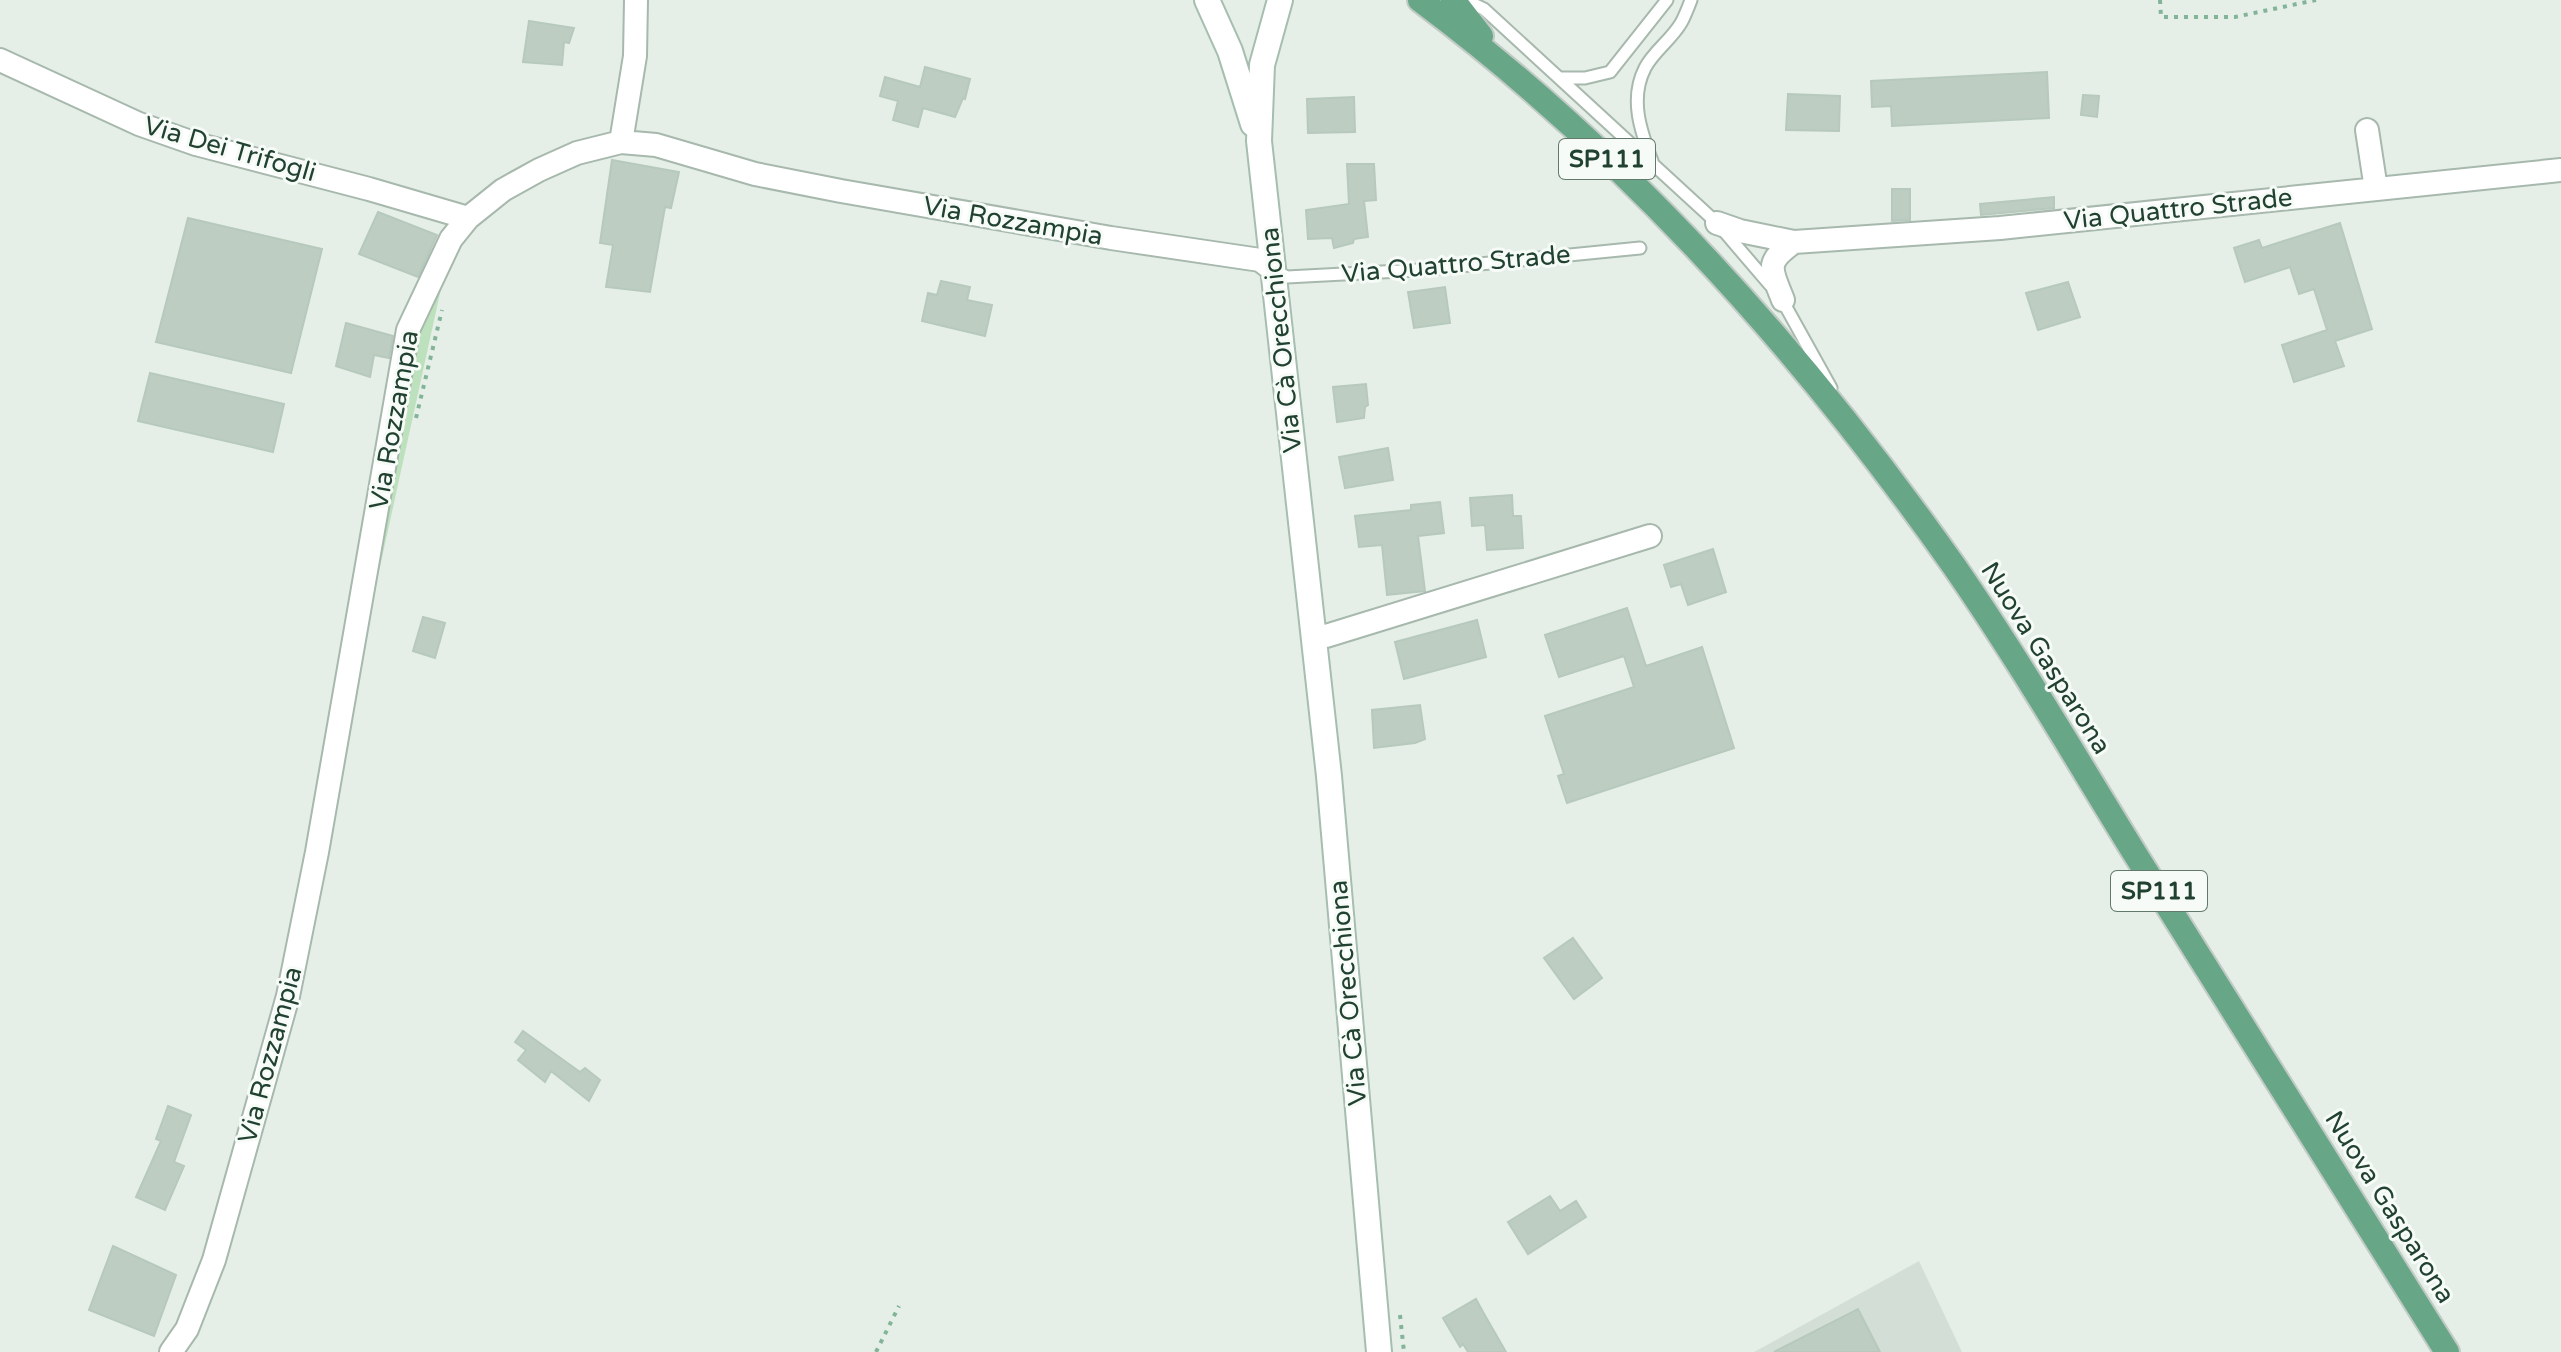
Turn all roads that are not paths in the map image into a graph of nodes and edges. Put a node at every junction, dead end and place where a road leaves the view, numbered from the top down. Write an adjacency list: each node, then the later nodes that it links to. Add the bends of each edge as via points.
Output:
1 (636, 0): 14 (street, via 635,56)
2 (1207, 0): 13 (main road, Via Cà Orecchiona)
3 (1280, 0): 13 (main road, Via Cà Orecchiona, via 1262,65)
4 (1420, 0): 10 (main road, Nuova Gasparona / SP111)
5 (1453, 0): 10 (main road, Nuova Gasparona / SP111)
6 (1465, 0): 11 (lane, via 1484,9)
7 (1667, 0): 11 (lane, via 1610,72)
8 (1691, 0): 15 (lane, via 1680,25 1645,67 1638,87 1642,133)
9 (0, 60): 18 (street, Via Dei Trifogli, via 139,124 196,144)
10 (1505, 66): 24 (main road, Nuova Gasparona / SP111, via 1674,221)
11 (1560, 78): 15 (lane)
12 (2367, 130): 17 (street)
13 (1259, 141): 22 (main road, Via Cà Orecchiona)
14 (621, 142): 18 (street, Via Rozzampia, via 539,170); 22 (street, Via Rozzampia, via 656,145 841,191 1260,260)
15 (1654, 166): 19 (lane)
16 (2561, 170): 17 (street, Via Quattro Strade)
17 (2376, 189): 20 (street, Via Quattro Strade, via 2000,228)
18 (468, 218): 27 (street, Via Rozzampia, via 451,239 408,330 288,996 214,1260 187,1329)
19 (1717, 223): 20 (street, Via Quattro Strade); 23 (lane)
20 (1794, 242): 23 (street, via 1774,258 1771,268)
21 (1640, 248): 22 (lane, Via Quattro Strade, via 1419,270 1287,277)
22 (1273, 270): 26 (main road, Via Cà Orecchiona)
23 (1783, 300): 24 (lane)
24 (1859, 438): 29 (main road, Nuova Gasparona / SP111, via 1956,570)
25 (1650, 536): 26 (street, via 1326,636)
26 (1313, 634): 28 (main road, Via Cà Orecchiona)
27 (171, 1352)
28 (1379, 1352)
29 (2447, 1352)

